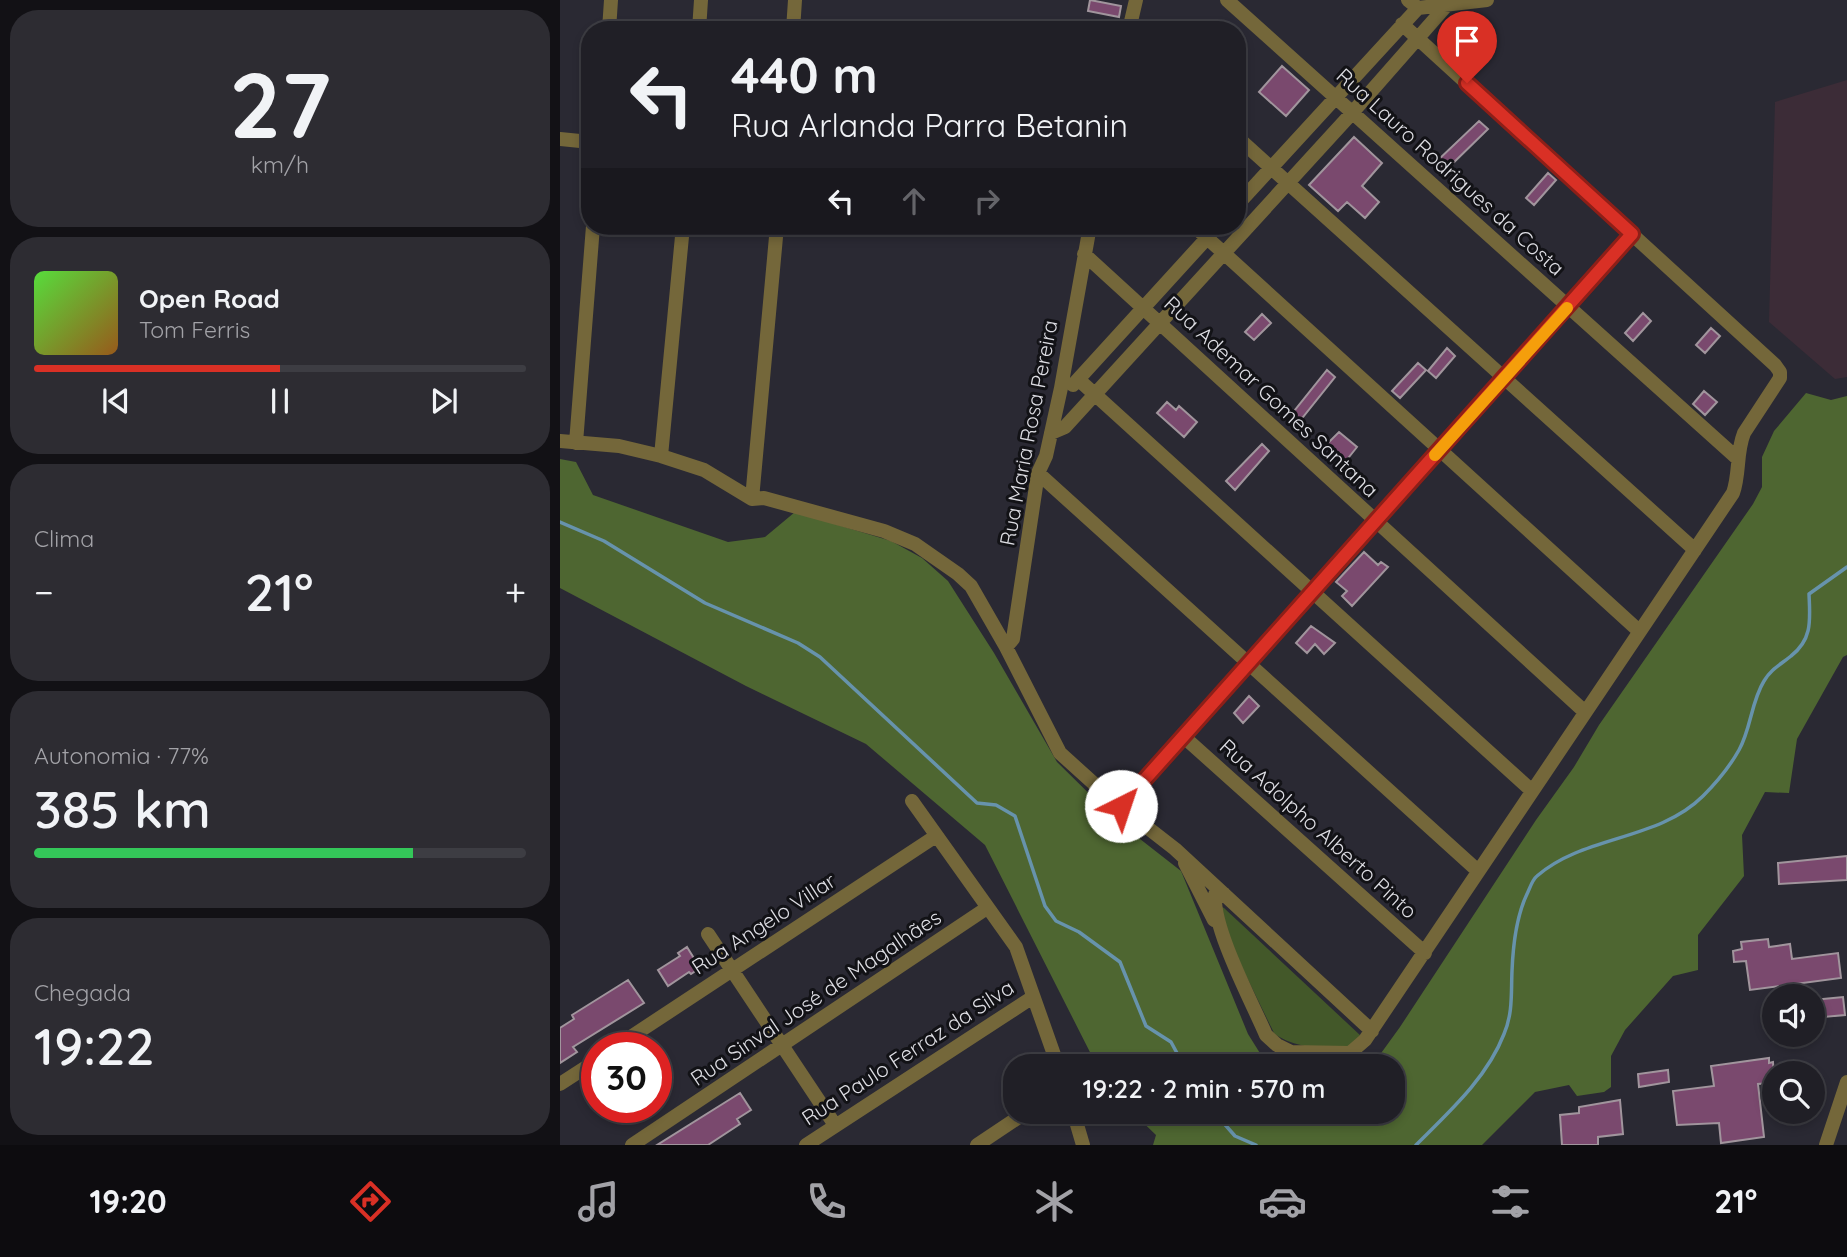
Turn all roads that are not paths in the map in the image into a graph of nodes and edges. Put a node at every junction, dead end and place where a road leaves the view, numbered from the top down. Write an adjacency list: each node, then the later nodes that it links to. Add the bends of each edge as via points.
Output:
1 (611, 0): 10 (street)
2 (701, 0): 11 (street)
3 (795, 0): 12 (street)
4 (1136, 0): 13 (street)
5 (1227, 0): 16 (street, Rua Lauro Rodrigues da Costa)
6 (1488, 0): 7 (street)
7 (1472, 1): 9 (street)
8 (1413, 4): 9 (street); 14 (street)
9 (1447, 5): 15 (street)
10 (609, 21)
11 (700, 21)
12 (794, 21)
13 (1131, 21)
14 (1402, 24): 15 (street); 16 (street)
15 (1417, 38): 17 (street); 25 (street)
16 (1335, 98): 17 (street, Rua Lauro Rodrigues da Costa); 21 (street)
17 (1352, 113): 22 (street); 36 (street, Rua Lauro Rodrigues da Costa)
18 (560, 139): 19 (street)
19 (581, 141)
20 (1246, 144): 21 (street)
21 (1271, 168): 22 (street); 23 (street)
22 (1287, 181): 24 (street); 39 (street)
23 (1246, 195)
24 (1246, 226)
25 (1632, 234): 36 (street); 48 (street, via 1780,372 1744,433)
26 (592, 235): 45 (street)
27 (682, 235): 47 (street)
28 (777, 235): 50 (street)
29 (1088, 235): 35 (street, Rua Maria Rosa Pereira)
30 (1203, 235): 33 (street)
31 (1211, 235): 33 (street)
32 (1238, 235): 34 (street)
33 (1207, 239): 34 (street); 37 (street)
34 (1222, 253): 38 (street); 46 (street)
35 (1084, 254): 37 (street, Rua Ademar Gomes Santana); 41 (street, Rua Maria Rosa Pereira)
36 (1568, 307): 39 (street); 48 (street, Rua Lauro Rodrigues da Costa)
37 (1144, 308): 38 (street, Rua Ademar Gomes Santana); 40 (street)
38 (1158, 323): 42 (street); 51 (street, Rua Ademar Gomes Santana)
39 (1504, 378): 46 (street); 52 (street)
40 (1079, 380): 41 (street); 42 (street)
41 (1061, 388): 43 (street, Rua Maria Rosa Pereira)
42 (1094, 394): 43 (street, via 1065,426); 53 (street)
43 (1051, 433): 49 (street, Rua Maria Rosa Pereira)
44 (560, 441): 45 (street)
45 (576, 443): 47 (street, via 619,446)
46 (1440, 450): 51 (street); 54 (street)
47 (661, 456): 50 (street, via 704,470)
48 (1738, 459): 52 (street, via 1733,494)
49 (1038, 473): 55 (street, Rua Maria Rosa Pereira, via 1013,639); 56 (street)
50 (752, 499): 55 (street, via 764,498 884,531 915,544 971,586)
51 (1376, 522): 53 (street); 57 (street, Rua Ademar Gomes Santana)
52 (1695, 550): 54 (street)
53 (1313, 592): 56 (street); 59 (street)
54 (1639, 631): 57 (street)
55 (1006, 646): 61 (street, via 1060,752)
56 (1249, 664): 58 (street); 64 (street)
57 (1585, 712): 59 (street)
58 (1184, 737): 61 (street); 69 (street, Rua Adolpho Alberto Pinto)
59 (1532, 791): 64 (street)
60 (912, 801): 62 (street)
61 (1121, 806): 63 (street)
62 (936, 836): 66 (street); 70 (street, Rua Angelo Villar)
63 (1182, 856): 65 (street); 67 (street)
64 (1478, 871): 69 (street)
65 (1224, 894): 67 (street, via 1215,894); 72 (street)
66 (987, 908): 71 (street, via 1016,947); 74 (street, Rua Sinval José de Magalhães)
67 (1222, 933): 72 (street, via 1266,1035 1277,1045 1291,1052 1350,1053)
68 (708, 934): 70 (street)
69 (1425, 953): 72 (street)
70 (732, 971): 73 (street, Rua Angelo Villar); 74 (street)
71 (1033, 997): 75 (street); 81 (street, Rua Paulo Ferraz da Silva)
72 (1372, 1031)
73 (639, 1032)
74 (783, 1046): 81 (street); 83 (street, Rua Sinval José de Magalhães)
75 (1054, 1054)
76 (581, 1070): 78 (street)
77 (1847, 1082): 82 (street)
78 (560, 1084)
79 (1008, 1124): 85 (street)
80 (1077, 1124): 86 (street)
81 (835, 1125): 84 (street, Rua Paulo Ferraz da Silva)
82 (1826, 1144): 87 (street)
83 (632, 1145)
84 (806, 1145)
85 (976, 1145)
86 (1083, 1145)
87 (1809, 1145)

